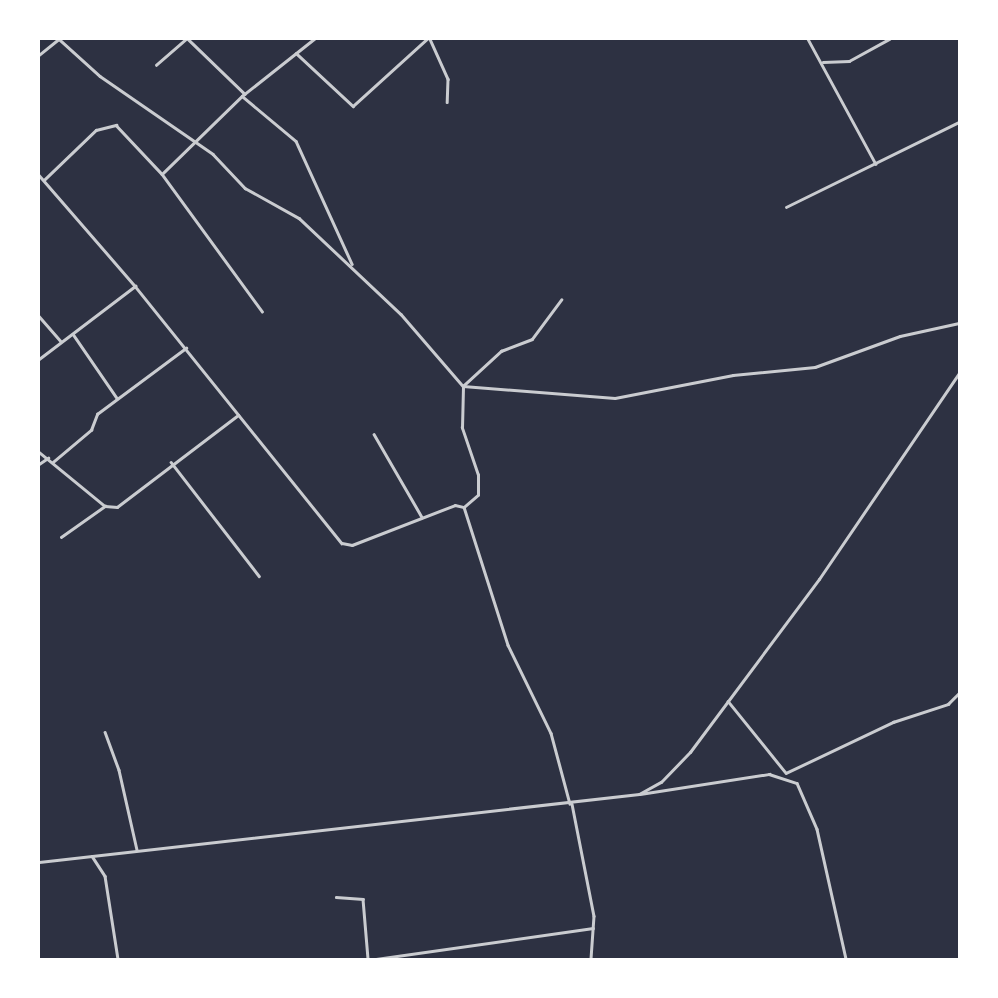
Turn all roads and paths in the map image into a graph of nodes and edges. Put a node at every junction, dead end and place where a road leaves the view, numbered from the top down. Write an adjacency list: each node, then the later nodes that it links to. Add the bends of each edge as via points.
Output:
1 (59, 39): 8 (street); 14 (street, via 100,76)
2 (187, 39): 10 (street); 11 (street)
3 (314, 39): 7 (street)
4 (428, 39): 7 (street, via 353,106); 12 (street, via 448,80)
5 (808, 39): 9 (street)
6 (889, 39): 9 (street, via 849,61)
7 (296, 53): 11 (street)
8 (39, 55)
9 (823, 62): 15 (street)
10 (156, 65)
11 (244, 95): 14 (street); 20 (street, via 296,141)
12 (447, 102)
13 (959, 122): 15 (street)
14 (194, 144): 16 (street); 20 (street, via 213,154 245,188 299,218)
15 (876, 164): 19 (street)
16 (162, 174): 18 (street, via 123,130 110,124 96,130); 23 (street)
17 (39, 175): 18 (street)
18 (44, 180): 21 (street)
19 (786, 207)
20 (352, 266): 31 (street)
21 (135, 286): 26 (street); 28 (street)
22 (561, 300): 31 (street, via 532,339 501,351)
23 (262, 311)
24 (39, 316): 27 (street)
25 (959, 323): 31 (street, via 900,336 815,367 733,375 615,398)
26 (73, 334): 27 (street); 32 (street)
27 (62, 341): 29 (street)
28 (186, 348): 32 (street); 33 (street)
29 (39, 359)
30 (959, 373): 46 (street, via 848,539)
31 (463, 386): 41 (street, via 462,428 478,475 478,495)
32 (117, 398): 37 (street, via 96,414 91,430)
33 (238, 415): 38 (street); 42 (street, via 342,543 352,545)
34 (374, 434): 42 (street)
35 (39, 452): 36 (street)
36 (48, 458): 37 (street); 39 (street)
37 (53, 462): 40 (street)
38 (171, 462): 40 (street, via 117,507); 44 (street)
39 (39, 464)
40 (105, 506): 43 (street)
41 (464, 507): 42 (street, via 455,505); 51 (street, via 508,645 551,733)
42 (422, 517)
43 (61, 537)
44 (259, 576)
45 (959, 693): 48 (street, via 948,704 893,722)
46 (728, 701): 48 (street); 50 (street, via 670,774)
47 (105, 732): 52 (street, via 116,759)
48 (786, 773): 49 (street)
49 (790, 778): 50 (street, via 769,774); 61 (street, via 804,792 817,829)
50 (639, 794): 51 (street)
51 (571, 804): 52 (street); 56 (street)
52 (137, 850): 53 (street)
53 (92, 856): 54 (street); 57 (street, via 105,876)
54 (39, 862)
55 (336, 897): 58 (street, via 364,899)
56 (593, 928): 59 (street); 60 (street)
57 (118, 959)
58 (368, 959)
59 (376, 959)
60 (591, 959)
61 (846, 959)

